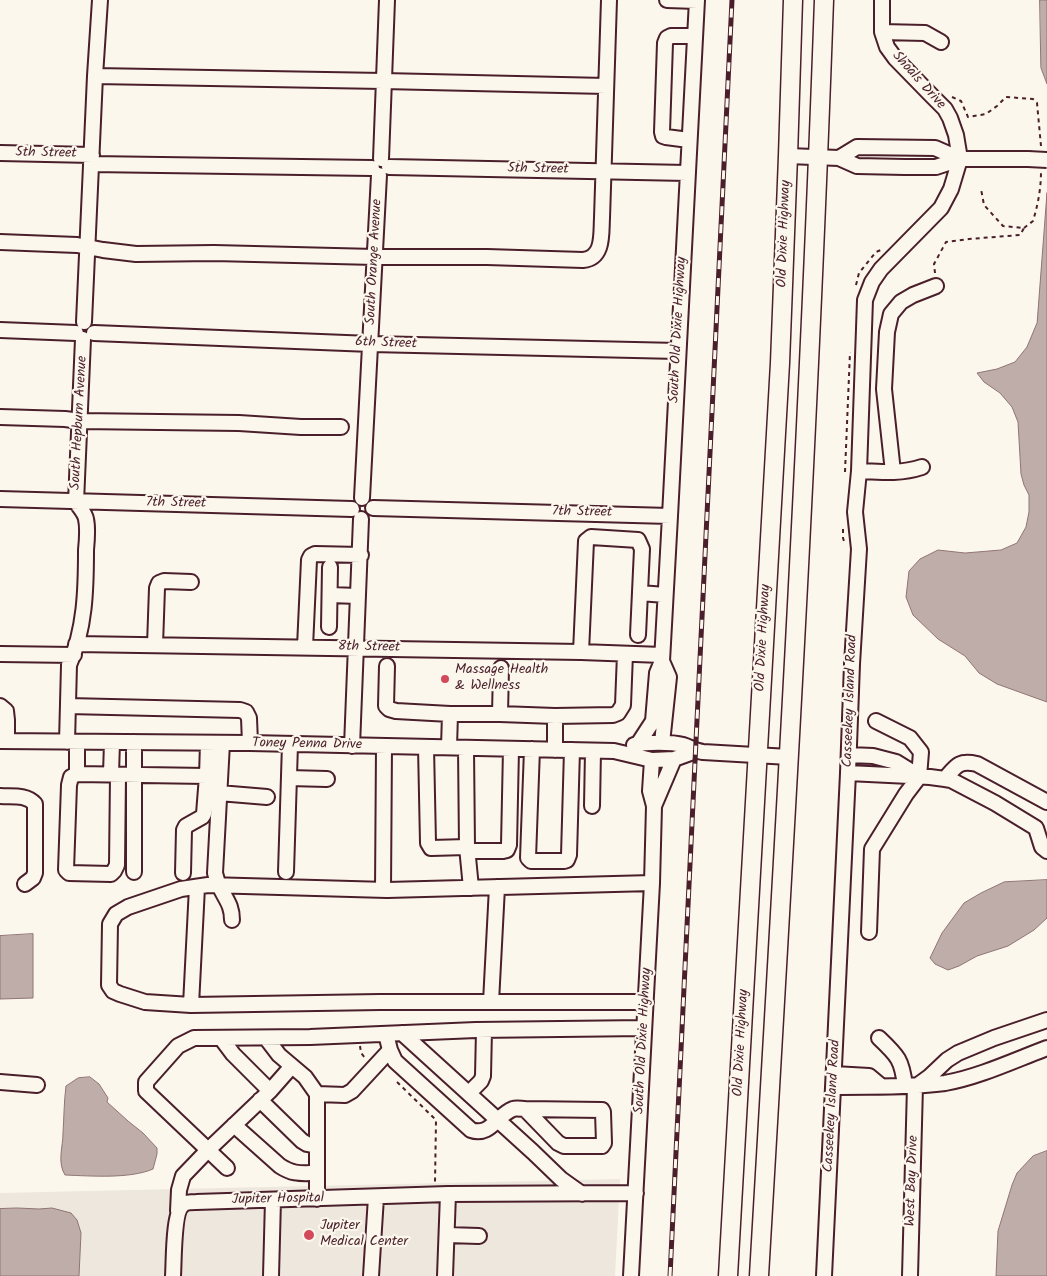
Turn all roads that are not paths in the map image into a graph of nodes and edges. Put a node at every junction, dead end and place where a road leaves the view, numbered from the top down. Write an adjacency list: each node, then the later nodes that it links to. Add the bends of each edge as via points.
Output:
1 (100, 0): 12 (street, South Hepburn Avenue)
2 (387, 0): 13 (street, South Orange Avenue)
3 (609, 0): 14 (street)
4 (668, 0): 5 (street)
5 (696, 0): 10 (street, South Old Dixie Highway)
6 (793, 0): 18 (main road, Old Dixie Highway)
7 (824, 0): 19 (main road)
8 (882, 0): 9 (street, Shoals Drive)
9 (882, 32): 11 (street, Shoals Drive, via 925,33); 23 (street, Shoals Drive, via 894,58 950,118)
10 (694, 36): 15 (street, South Old Dixie Highway); 15 (street, via 671,36 665,43 662,132 666,137)
11 (940, 42)
12 (95, 76): 13 (street); 22 (street, South Hepburn Avenue)
13 (383, 81): 14 (street); 24 (street, South Orange Avenue)
14 (606, 86): 26 (street)
15 (689, 140): 27 (street, South Old Dixie Highway)
16 (896, 147): 20 (street, via 857,147); 23 (street, via 935,148); 25 (street, via 900,157 899,163)
17 (0, 153): 22 (street, 5th Street)
18 (788, 156): 19 (street); 94 (main road, Old Dixie Highway, via 780,363)
19 (819, 158): 20 (street); 96 (main road)
20 (839, 158): 25 (street, via 857,166)
21 (1043, 158): 23 (street, bridge)
22 (91, 159): 24 (street, 5th Street); 29 (street, South Hepburn Avenue)
23 (960, 159): 25 (street, via 936,167); 40 (street, Casseekey Island Road, via 941,208 881,269 865,300)
24 (380, 167): 26 (street, 5th Street); 30 (street, South Orange Avenue)
25 (893, 167)
26 (603, 172): 27 (street, 5th Street); 30 (street, via 600,243 592,258)
27 (687, 173): 35 (street, South Old Dixie Highway)
28 (0, 242): 29 (street)
29 (87, 247): 30 (street, via 136,254); 33 (street, South Hepburn Avenue)
30 (375, 257): 34 (street, South Orange Avenue)
31 (936, 286): 41 (street, via 901,302 891,314 884,389)
32 (0, 330): 33 (street, 6th Street)
33 (84, 332): 34 (street, 6th Street); 37 (street, South Hepburn Avenue)
34 (371, 344): 35 (street, 6th Street); 42 (street, South Orange Avenue)
35 (678, 351): 47 (street, South Old Dixie Highway)
36 (0, 416): 37 (street)
37 (80, 420): 38 (street); 44 (street, South Hepburn Avenue)
38 (341, 427)
39 (922, 468): 41 (street)
40 (859, 471): 41 (street); 95 (street, Casseekey Island Road, via 855,512 859,549)
41 (893, 472)
42 (362, 498): 45 (street, via 371,502); 46 (street, via 353,502)
43 (0, 499): 44 (street, 7th Street)
44 (76, 502): 46 (street, 7th Street); 60 (street, South Hepburn Avenue, via 86,518 87,534 84,605)
45 (373, 508): 46 (street, via 368,517); 47 (street, 7th Street)
46 (356, 514): 48 (street)
47 (670, 516): 53 (street, South Old Dixie Highway)
48 (360, 555): 54 (street); 58 (street, via 310,556)
49 (330, 567): 52 (street)
50 (191, 582): 57 (street, via 159,583)
51 (640, 593): 53 (street); 56 (street); 61 (street, via 642,548 638,540 592,537 586,541)
52 (330, 595): 54 (street); 55 (street)
53 (665, 595): 64 (street, South Old Dixie Highway)
54 (358, 596): 59 (street)
55 (329, 627)
56 (638, 635)
57 (155, 645): 58 (street, 8th Street); 60 (street, 8th Street)
58 (305, 647): 59 (street, 8th Street)
59 (356, 648): 61 (street, 8th Street); 82 (street)
60 (75, 650): 62 (street, 8th Street); 68 (street, South Hepburn Avenue, via 69,665)
61 (581, 652): 63 (street, 8th Street)
62 (0, 654)
63 (625, 654): 64 (street, 8th Street); 71 (street, via 623,706 618,713)
64 (662, 658): 79 (street, South Old Dixie Highway, via 669,677); 81 (street, South Old Dixie Highway, via 657,673 653,721)
65 (387, 666): 69 (street, via 386,706 389,709)
66 (500, 668): 70 (street)
67 (0, 706): 73 (street, via 6,711 7,720)
68 (68, 706): 74 (street, South Hepburn Avenue); 78 (street, via 240,710 249,718)
69 (450, 714): 70 (street); 85 (street)
70 (500, 714): 71 (street)
71 (555, 716): 89 (street)
72 (876, 721): 104 (street, via 910,738 921,752)
73 (3, 741): 74 (street, Toney Penna Drive)
74 (72, 742): 75 (street, Toney Penna Drive); 100 (street, South Hepburn Avenue)
75 (112, 742): 76 (street, Toney Penna Drive); 101 (street)
76 (134, 742): 77 (street, Toney Penna Drive); 102 (street)
77 (215, 743): 78 (street, Toney Penna Drive); 103 (street); 108 (street)
78 (250, 743): 80 (street, Toney Penna Drive)
79 (662, 743): 81 (street, Toney Penna Drive); 93 (street, Toney Penna Drive, via 684,745)
80 (290, 744): 82 (street, Toney Penna Drive); 105 (street)
81 (638, 744): 92 (street, Toney Penna Drive)
82 (352, 746): 83 (street, Toney Penna Drive)
83 (384, 746): 84 (street, Toney Penna Drive); 125 (street)
84 (426, 747): 85 (street, Toney Penna Drive); 114 (street, via 428,843 431,848)
85 (449, 747): 86 (street, Toney Penna Drive)
86 (466, 748): 87 (street, Toney Penna Drive); 114 (street)
87 (511, 749): 88 (street, Toney Penna Drive); 114 (street, via 507,850)
88 (532, 749): 89 (street, Toney Penna Drive); 90 (street, via 528,858 531,861 564,861 569,855)
89 (555, 750): 90 (street, Toney Penna Drive)
90 (572, 750): 91 (street, Toney Penna Drive)
91 (593, 751): 92 (street, Toney Penna Drive); 112 (street)
92 (614, 751): 98 (street, Toney Penna Drive)
93 (696, 751): 94 (street, Toney Penna Drive); 97 (street, Toney Penna Drive)
94 (757, 755): 96 (street, Toney Penna Drive); 170 (main road, Old Dixie Highway)
95 (849, 755): 99 (street, Casseekey Island Road); 104 (street, via 873,756 896,762)
96 (789, 757): 171 (main road)
97 (674, 759): 98 (street, Toney Penna Drive); 113 (street, South Old Dixie Highway)
98 (652, 760): 113 (street, South Old Dixie Highway, via 650,791)
99 (848, 773): 104 (street); 142 (street, Casseekey Island Road)
100 (77, 774): 101 (street); 101 (street, via 68,785 66,870 69,873 110,874 117,865)
101 (115, 774): 102 (street)
102 (134, 775): 103 (street); 116 (street)
103 (207, 776): 118 (street, via 204,814 184,830)
104 (920, 777): 107 (street); 127 (street, via 872,850)
105 (289, 778): 106 (street); 117 (street)
106 (327, 779)
107 (945, 779): 111 (street, via 957,765 966,762 977,764); 115 (street, via 995,803 1036,828 1042,847)
108 (219, 793): 110 (street); 121 (street, via 215,873)
109 (0, 796): 120 (street, via 26,797 35,804 35,873)
110 (267, 797)
111 (1047, 802)
112 (592, 806)
113 (654, 806): 119 (street, South Old Dixie Highway)
114 (468, 849): 124 (street)
115 (1047, 851)
116 (134, 872)
117 (286, 872)
118 (183, 874)
119 (652, 883): 123 (street); 129 (street, South Old Dixie Highway)
120 (25, 884)
121 (219, 885): 122 (street); 125 (street); 126 (street, via 230,903)
122 (197, 887): 130 (street); 130 (street, via 181,889 128,907 116,914 110,924 109,985 113,991 145,1002)
123 (497, 887): 124 (street); 128 (street)
124 (472, 888): 125 (street)
125 (383, 890)
126 (232, 920)
127 (869, 932)
128 (491, 1002): 129 (street); 130 (street)
129 (646, 1002): 132 (street, South Old Dixie Highway)
130 (191, 1005)
131 (1047, 1020): 145 (street, via 958,1053 929,1077)
132 (644, 1028): 133 (street); 158 (street, South Old Dixie Highway)
133 (484, 1030): 134 (street); 146 (street, via 484,1076)
134 (402, 1033): 135 (street); 146 (street)
135 (386, 1034): 137 (street); 140 (street)
136 (221, 1038): 137 (street); 148 (street); 153 (street, via 194,1038 178,1046 146,1082 146,1091)
137 (266, 1038): 141 (street)
138 (879, 1038): 145 (street, West Bay Drive, via 896,1054)
139 (1047, 1048): 145 (street, via 975,1075)
140 (390, 1050): 147 (street, via 352,1091 345,1095); 150 (street, via 395,1061 471,1130 486,1131)
141 (292, 1066): 147 (street); 148 (street)
142 (834, 1080): 145 (street, via 869,1076 881,1086); 172 (street, Casseekey Island Road)
143 (0, 1082): 144 (street)
144 (37, 1085)
145 (910, 1086): 173 (street, West Bay Drive)
146 (468, 1093): 150 (street)
147 (317, 1094): 152 (street)
148 (265, 1095): 151 (street); 152 (street, via 302,1141)
149 (525, 1109): 149 (street, via 602,1110 604,1143 602,1146 564,1146); 150 (street, via 514,1109)
150 (497, 1119): 157 (street, via 561,1179)
151 (234, 1125): 153 (street); 155 (street, via 280,1166 296,1173)
152 (317, 1146): 155 (street)
153 (208, 1150): 154 (street); 162 (street, via 183,1176 178,1190)
154 (227, 1168)
155 (317, 1174): 160 (street)
156 (442, 1191): 157 (street, Jupiter Hospital); 159 (street, Jupiter Hospital); 163 (street)
157 (582, 1194): 158 (street, Jupiter Hospital)
158 (636, 1194): 169 (street, South Old Dixie Highway)
159 (376, 1197): 160 (street, Jupiter Hospital); 167 (street)
160 (318, 1199): 161 (street, Jupiter Hospital)
161 (272, 1200): 162 (street, Jupiter Hospital, via 196,1202 184,1204); 166 (street)
162 (178, 1211): 165 (street)
163 (447, 1235): 164 (street); 168 (street)
164 (479, 1236)
165 (173, 1276)
166 (271, 1276)
167 (371, 1276)
168 (445, 1276)
169 (631, 1276)
170 (728, 1276)
171 (759, 1276)
172 (824, 1276)
173 (910, 1276)

